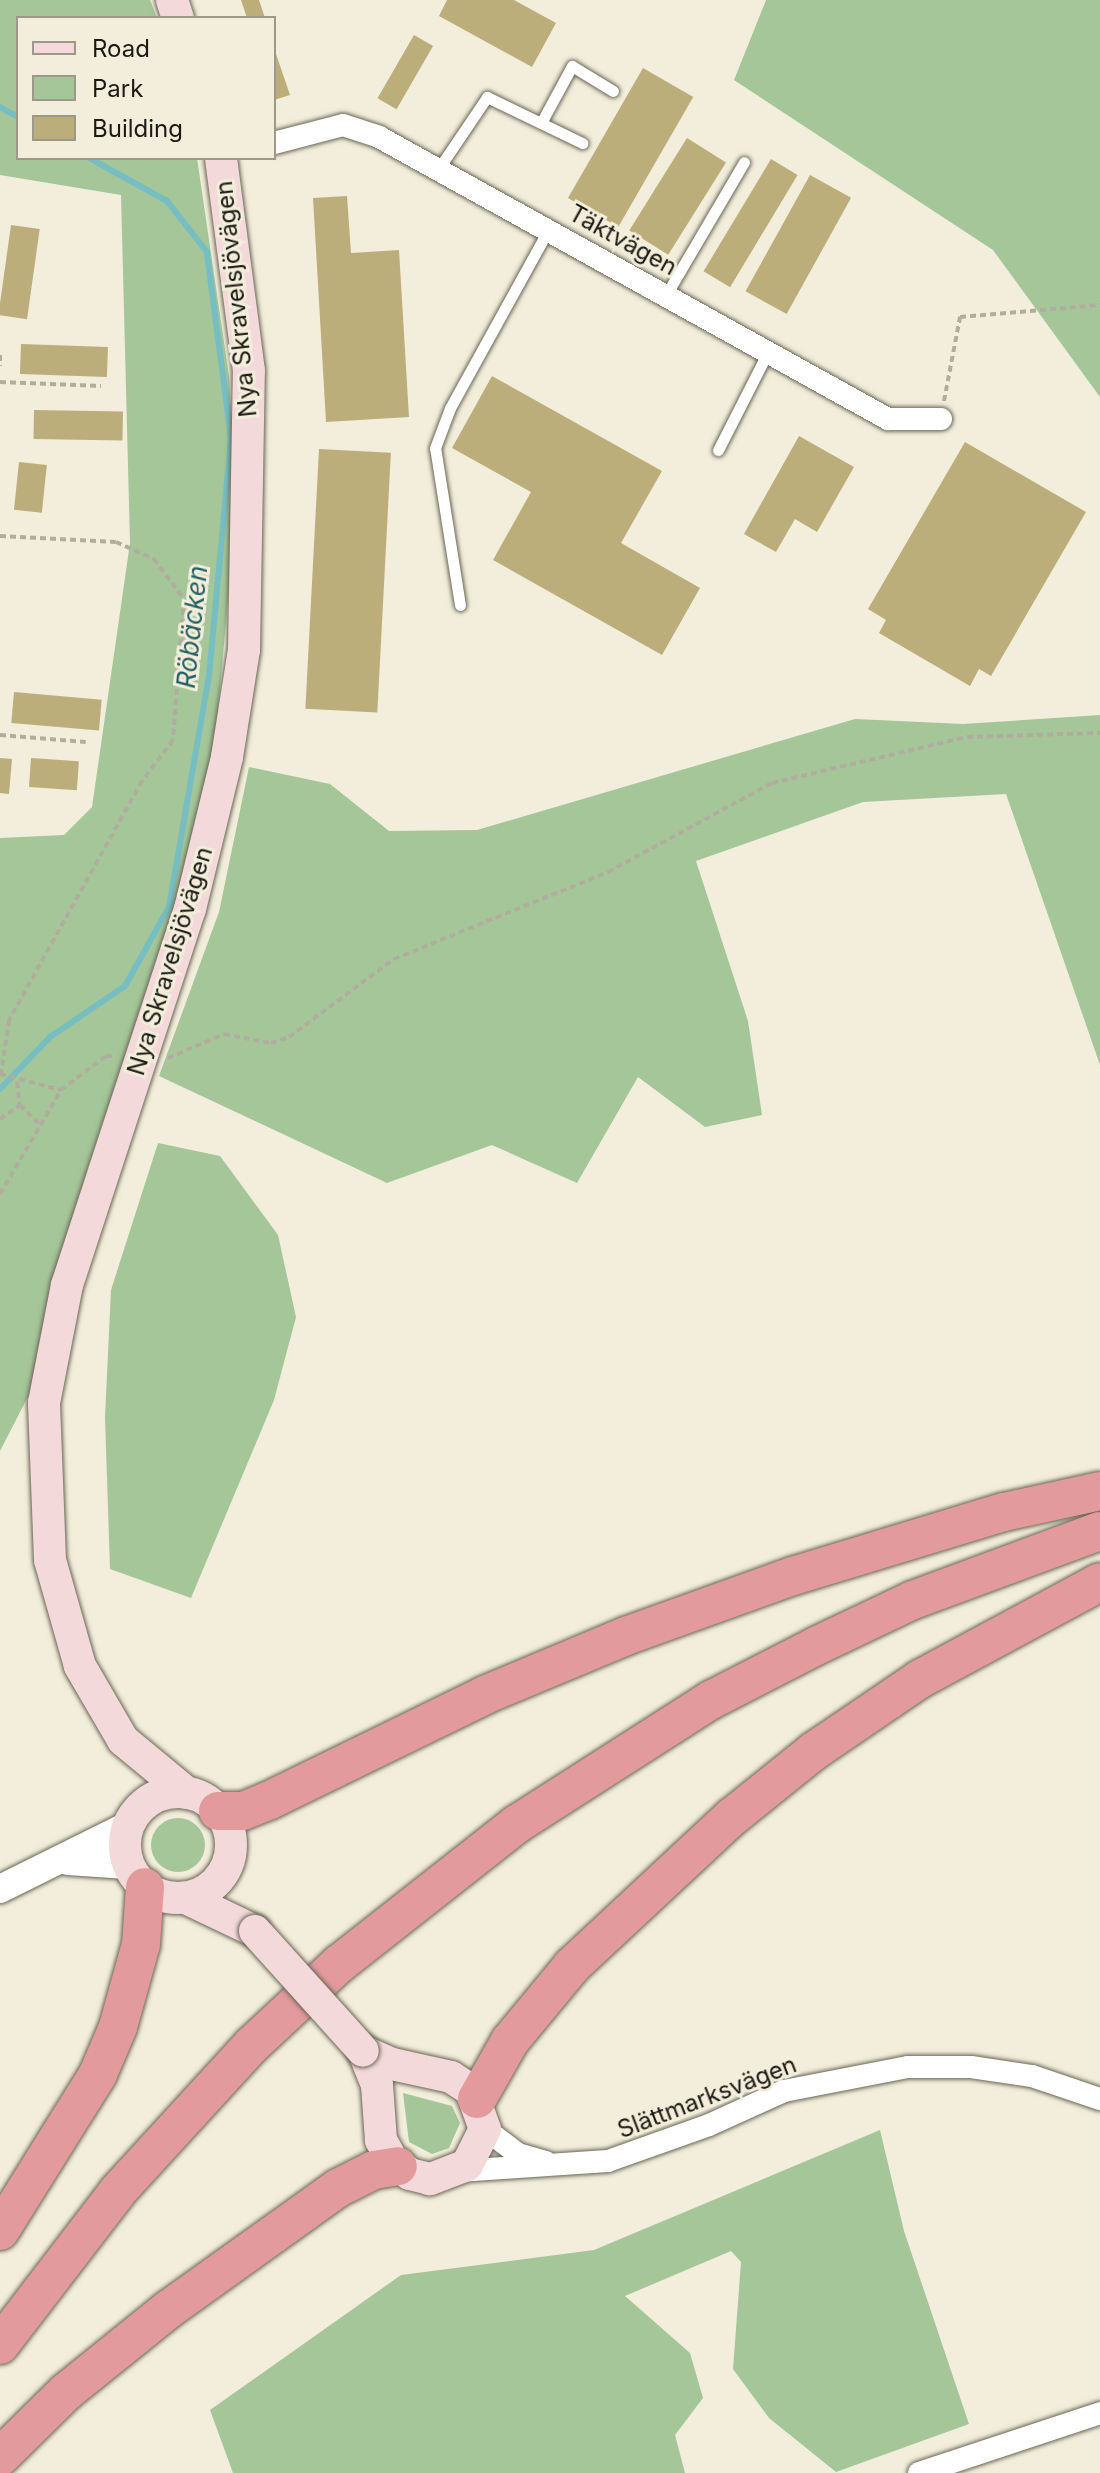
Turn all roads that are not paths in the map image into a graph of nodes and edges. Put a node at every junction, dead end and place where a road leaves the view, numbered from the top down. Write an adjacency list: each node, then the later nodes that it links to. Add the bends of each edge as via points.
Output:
1 (613, 91): 2 (lane, via 572,66)
2 (541, 123): 4 (lane); 7 (lane, via 487,97)
3 (276, 142): 7 (street, Täktvägen, via 343,125)
4 (582, 143)
5 (221, 160): 18 (main road, Nya Skravelsjövägen, via 249,371 244,650 227,757 190,909 67,1285 44,1403 45,1505 53,1574 80,1666)
6 (744, 162): 9 (lane)
7 (439, 168): 8 (street, Täktvägen)
8 (549, 229): 9 (street, Täktvägen); 13 (lane, via 450,408 435,448)
9 (666, 295): 10 (street, Täktvägen)
10 (768, 352): 11 (street, Täktvägen, via 888,419); 12 (lane)
11 (941, 419)
12 (718, 450)
13 (460, 605)
14 (1100, 1491): 19 (highway, via 1004,1512 808,1571 626,1636 485,1695 243,1811)
15 (1100, 1513): 34 (highway, via 908,1583 810,1631 604,1743 510,1807 331,1948 240,2033 104,2182)
16 (1100, 1531): 35 (highway, via 913,1600 816,1646 711,1700 517,1824 339,1964 252,2045 118,2191)
17 (1100, 1582): 29 (highway, via 920,1679 814,1751 732,1817 572,1966 510,2041)
18 (123, 1740): 19 (main road, Nya Skravelsjövägen); 20 (main road, Nya Skravelsjövägen, via 137,1769)
19 (203, 1802): 20 (main road, via 162,1795); 22 (main road, via 230,1842)
20 (135, 1816): 21 (street); 23 (main road)
21 (63, 1862): 23 (street); 24 (street)
22 (226, 1866): 25 (main road, via 213,1885); 26 (main road)
23 (136, 1876): 25 (main road, via 168,1897); 33 (highway, via 141,1944 118,2027 98,2074)
24 (0, 1889)
25 (186, 1898): 26 (main road)
26 (255, 1931): 27 (main road, bridge)
27 (363, 2051): 29 (main road, via 392,2064 451,2077); 31 (main road, via 377,2085 381,2140)
28 (1100, 2099): 30 (street, Slättmarksvägen, via 1032,2076 971,2067 908,2067 784,2091 630,2155)
29 (481, 2114): 30 (street, Slättmarksvägen, via 518,2154); 32 (main road, via 474,2158)
30 (567, 2165): 32 (street, Slättmarksvägen)
31 (398, 2166): 32 (main road, via 430,2179); 37 (highway, via 374,2170 338,2188 182,2300 107,2357)
32 (458, 2171)
33 (0, 2231)
34 (0, 2315)
35 (0, 2345)
36 (1100, 2413): 38 (street)
37 (0, 2457)
38 (919, 2473)

